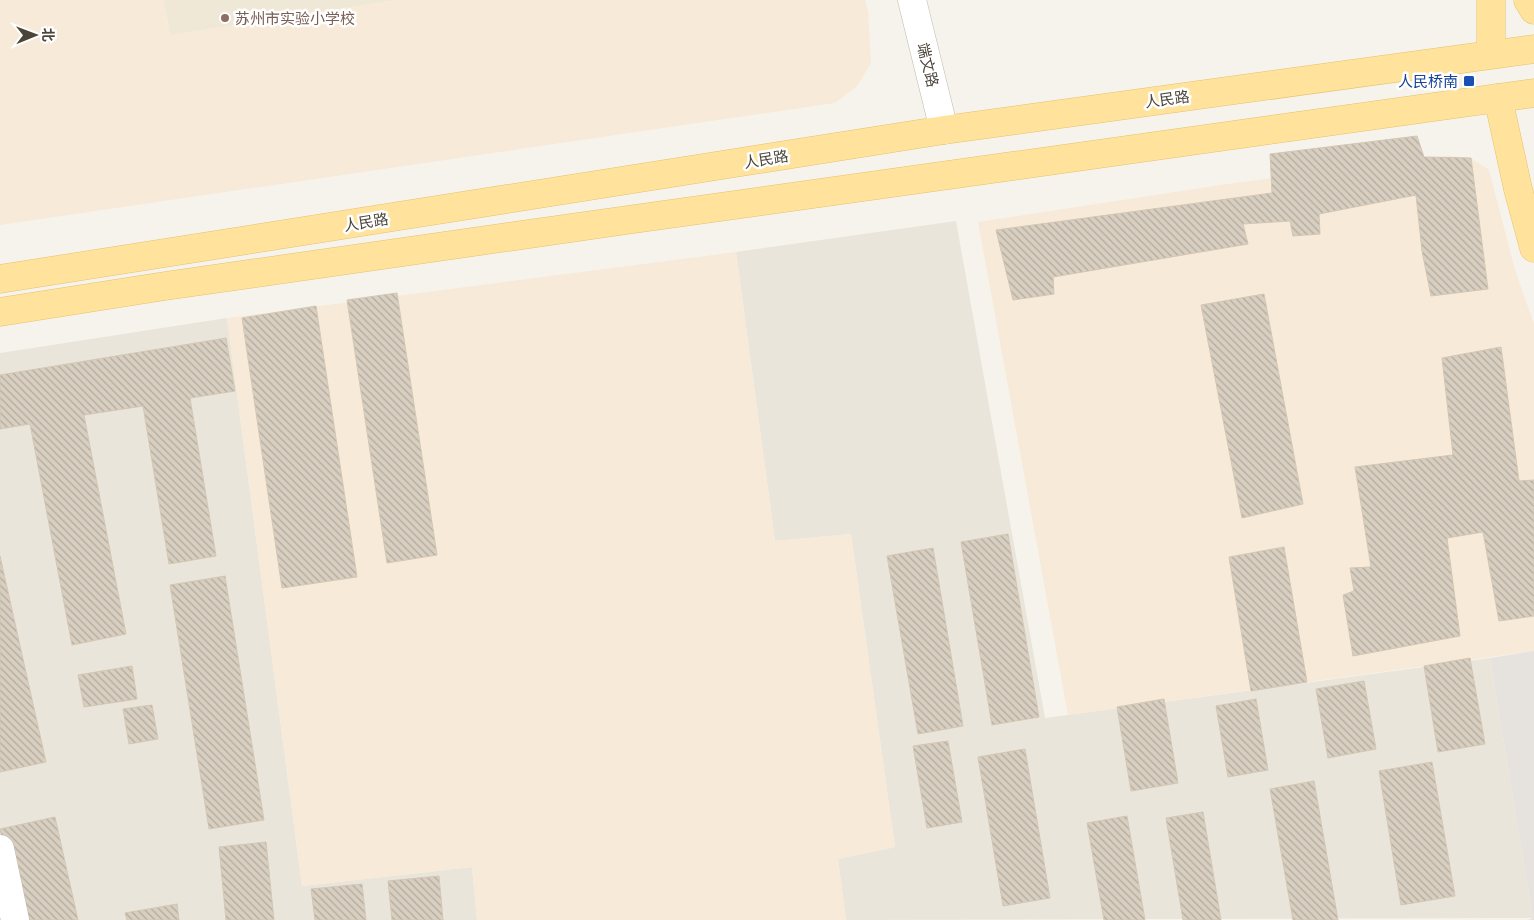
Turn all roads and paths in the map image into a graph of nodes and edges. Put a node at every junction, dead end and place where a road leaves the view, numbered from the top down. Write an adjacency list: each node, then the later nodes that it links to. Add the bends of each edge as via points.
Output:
1 (912, 0): 9 (street, 端文路)
2 (1491, 0): 6 (main road)
3 (1528, 0): 4 (main road)
4 (1534, 10)
5 (1534, 49): 6 (main road, 人民路)
6 (1492, 54): 9 (main road, 人民路)
7 (1534, 93): 8 (main road)
8 (1498, 98): 10 (main road); 12 (main road, via 430,248)
9 (944, 130): 11 (main road, 人民路)
10 (1534, 248)
11 (0, 279)
12 (0, 312)
13 (0, 849): 14 (street)
14 (15, 920)

